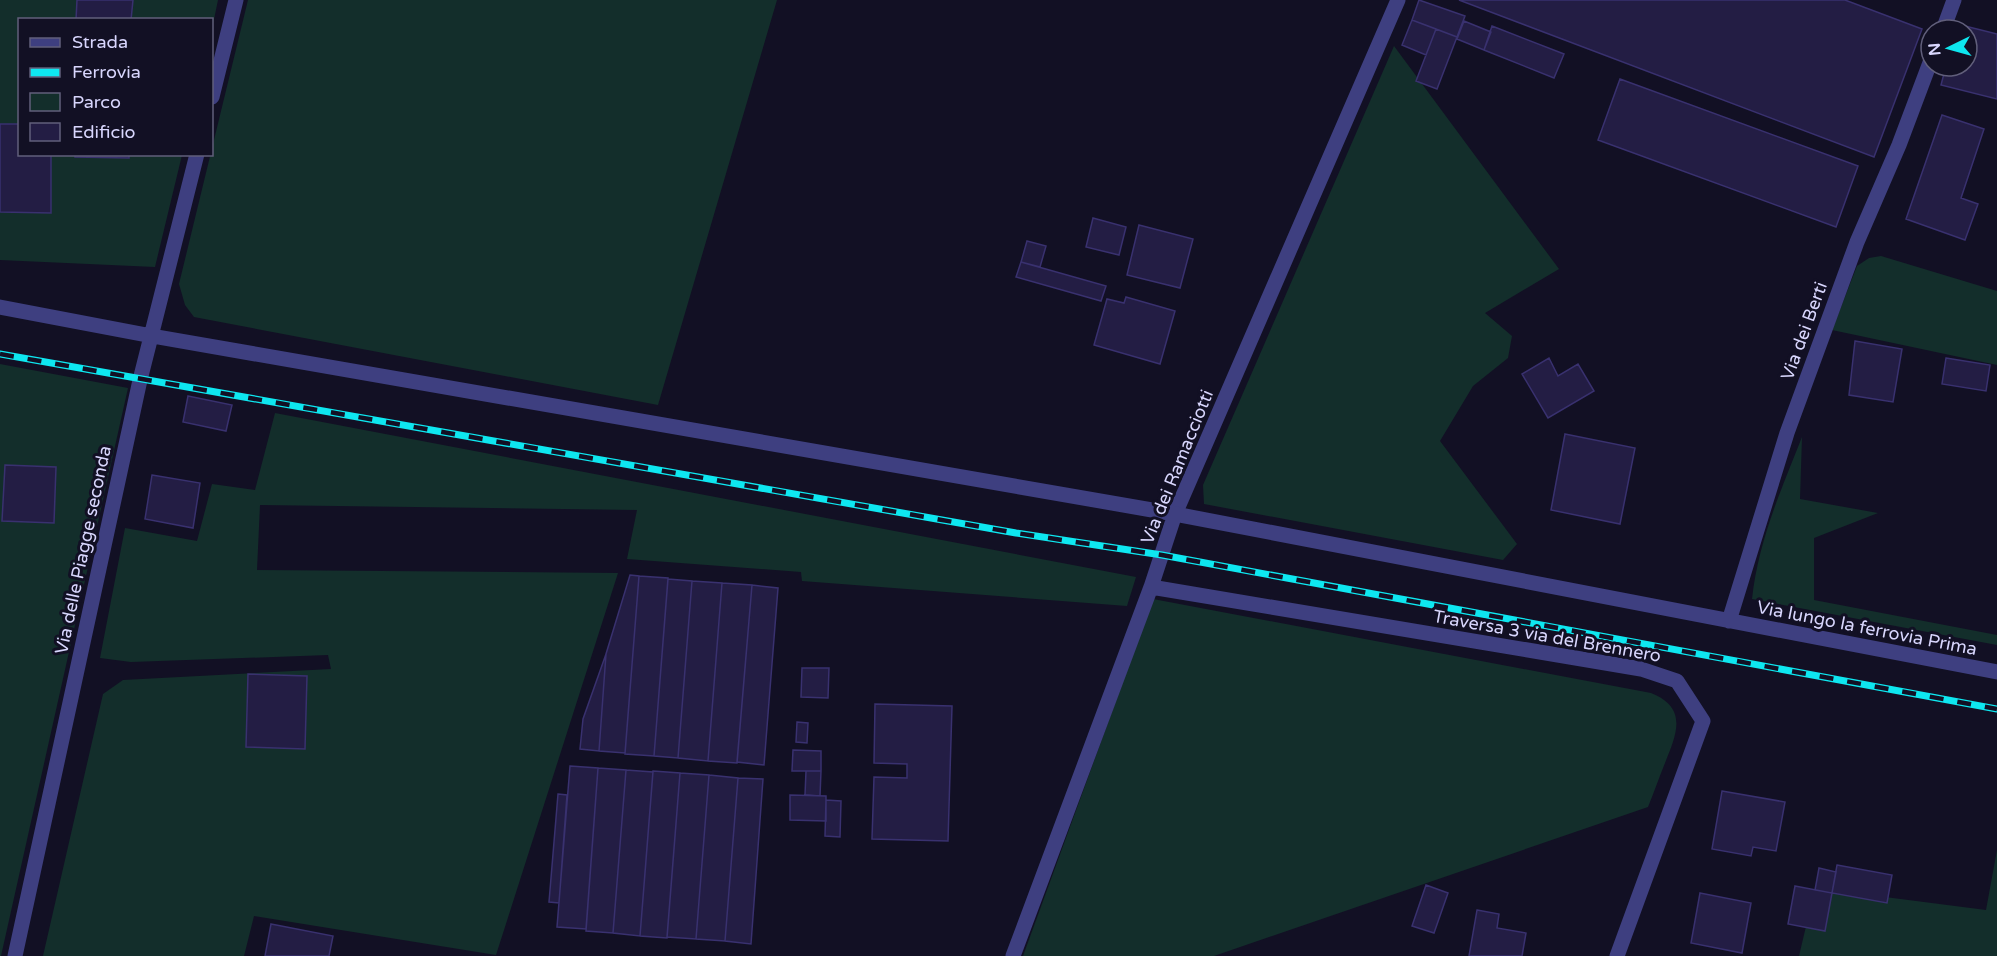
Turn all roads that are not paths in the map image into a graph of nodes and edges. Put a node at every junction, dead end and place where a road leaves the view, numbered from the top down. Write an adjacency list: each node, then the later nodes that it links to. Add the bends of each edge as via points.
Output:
1 (236, 0): 6 (street)
2 (1398, 0): 10 (street, Via dei Ramacciotti)
3 (1954, 0): 4 (street)
4 (1947, 18)
5 (1924, 78): 12 (street, Via dei Berti, via 1857,242 1787,434)
6 (213, 93)
7 (197, 156): 9 (street, Via delle Piagge seconda)
8 (0, 307): 9 (street, Via lungo la ferrovia Prima)
9 (152, 336): 10 (street, Via lungo la ferrovia Prima); 14 (street, Via delle Piagge seconda)
10 (1175, 514): 11 (street, Via dei Ramacciotti); 12 (street, Via lungo la ferrovia Prima)
11 (1151, 587): 15 (street, Via dei Ramacciotti); 16 (street, Traversa 3 via del Brennero, via 1641,669 1677,681 1703,721)
12 (1729, 621): 13 (street, Via lungo la ferrovia Prima)
13 (1997, 672)
14 (15, 956)
15 (1013, 956)
16 (1617, 956)

